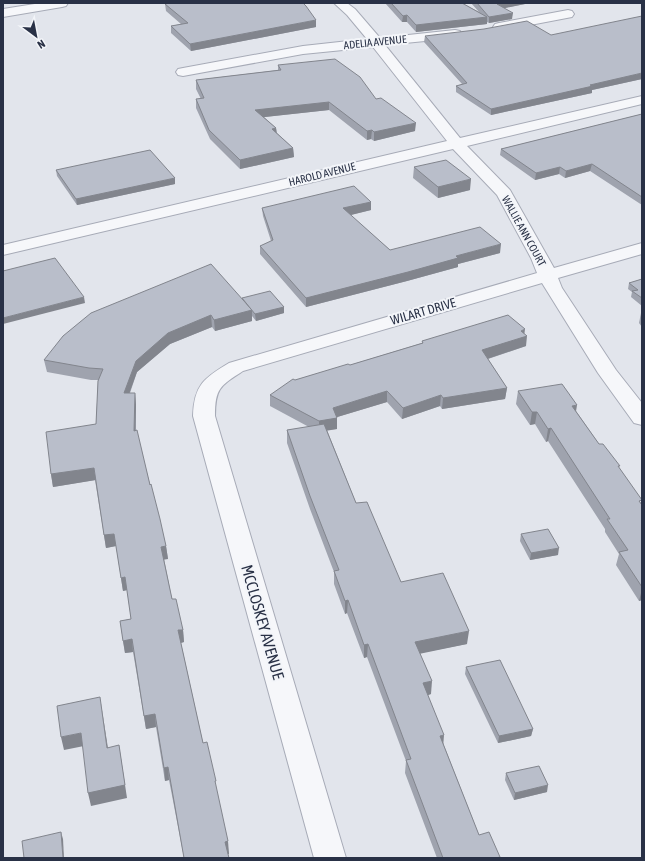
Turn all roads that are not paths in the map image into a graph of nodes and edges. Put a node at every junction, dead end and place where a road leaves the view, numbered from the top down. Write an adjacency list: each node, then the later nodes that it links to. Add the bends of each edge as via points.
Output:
1 (62, 3): 3 (street)
2 (340, 3): 7 (street, WALLIE ANN COURT)
3 (3, 13)
4 (568, 14): 5 (street)
5 (483, 30)
6 (468, 32): 7 (street, ADELIA AVENUE)
7 (376, 42): 8 (street, ADELIA AVENUE, via 303,50); 10 (street, WALLIE ANN COURT)
8 (183, 72)
9 (642, 100): 10 (street, HAROLD AVENUE)
10 (456, 143): 12 (street, HAROLD AVENUE); 13 (street, WALLIE ANN COURT, via 504,193)
11 (642, 248): 13 (street, WILART DRIVE)
12 (3, 250)
13 (547, 275): 14 (street, WILART DRIVE, via 265,357 236,367); 15 (street, WALLIE ANN COURT, via 608,373)
14 (210, 386): 16 (street, MCCLOSKEY AVENUE, via 205,395 204,416)
15 (642, 418)
16 (330, 858)

